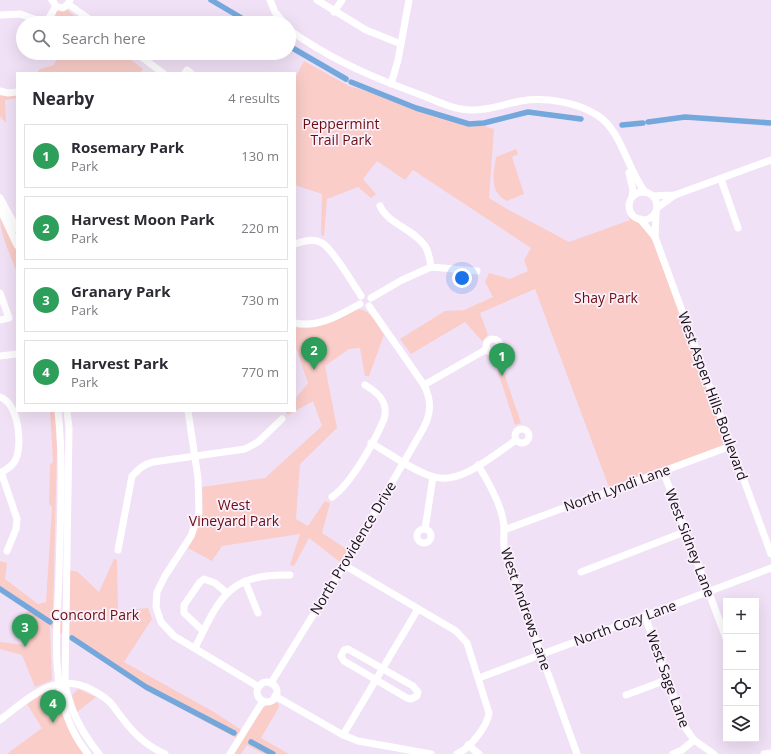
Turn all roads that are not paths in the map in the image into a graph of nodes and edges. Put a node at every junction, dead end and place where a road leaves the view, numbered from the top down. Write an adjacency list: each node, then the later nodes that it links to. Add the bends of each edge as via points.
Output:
1 (270, 0): 12 (street)
2 (317, 0): 7 (street)
3 (342, 0): 7 (street)
4 (409, 0): 14 (street)
5 (69, 2): 6 (street, via 63,8); 11 (street)
6 (54, 3): 10 (street)
7 (334, 12): 14 (street, via 366,30)
8 (0, 15): 9 (street)
9 (26, 16)
10 (49, 16)
11 (86, 16)
12 (278, 16)
13 (296, 33): 19 (street, via 341,62)
14 (401, 44): 19 (street)
15 (145, 60): 16 (street)
16 (156, 68): 17 (street); 18 (street)
17 (150, 72)
18 (162, 72)
19 (391, 84): 22 (street, via 470,110 543,100 581,107 598,116 609,126)
20 (0, 91): 21 (street)
21 (16, 92)
22 (626, 159): 25 (street); 28 (street, via 632,183)
23 (771, 160): 24 (street)
24 (721, 179): 26 (street); 35 (street)
25 (645, 192): 27 (street); 28 (street)
26 (675, 195): 27 (street); 32 (street)
27 (654, 196): 32 (street, via 658,204)
28 (632, 197): 33 (street, via 631,211)
29 (0, 198): 34 (street)
30 (380, 206): 39 (street, via 388,217 412,233 424,245)
31 (0, 209): 37 (street)
32 (657, 211): 33 (street, via 649,219); 36 (street)
33 (640, 219): 36 (street)
34 (16, 227)
35 (738, 228)
36 (655, 237): 60 (street, West Aspen Hills Boulevard)
37 (16, 244)
38 (296, 244): 42 (street, via 315,240 325,245)
39 (431, 267): 40 (street); 43 (street)
40 (477, 271)
41 (0, 292): 46 (street, via 9,318)
42 (362, 296): 43 (street, via 367,294); 44 (street)
43 (371, 298): 45 (street)
44 (360, 304): 45 (street); 47 (street, via 321,323)
45 (369, 306): 52 (street)
46 (0, 320)
47 (296, 323)
48 (487, 349): 52 (street)
49 (16, 354): 50 (street)
50 (0, 356)
51 (366, 385): 59 (street, via 380,395 387,412)
52 (424, 385): 62 (street, North Providence Drive, via 430,410 426,423)
53 (0, 397): 65 (street, via 10,403 16,416 18,448 14,463)
54 (58, 412): 93 (street, via 61,464 57,628)
55 (67, 412): 93 (street, via 69,428)
56 (188, 412): 61 (street)
57 (282, 419): 61 (street, via 258,442 250,446)
58 (516, 440): 63 (street)
59 (371, 443): 62 (street); 67 (street, via 344,487)
60 (731, 446): 64 (street, North Lyndi Lane); 73 (street, West Aspen Hills Boulevard)
61 (195, 456): 71 (street, via 146,464 132,476); 86 (street, via 200,497 197,521 187,543 157,592 156,607 164,627)
62 (404, 462): 66 (street); 74 (street, North Providence Drive)
63 (478, 465): 66 (street, via 448,479); 69 (street, West Andrews Lane, via 496,501)
64 (663, 471): 69 (street, North Lyndi Lane); 70 (street, West Sidney Lane)
65 (0, 472): 72 (street, via 17,519 16,529)
66 (433, 477): 68 (street)
67 (332, 497)
68 (424, 529)
69 (504, 530): 87 (street, West Andrews Lane, via 505,554)
70 (687, 531): 76 (street); 79 (street, West Sidney Lane)
71 (118, 550)
72 (7, 551)
73 (771, 554)
74 (344, 565): 81 (street); 92 (street, North Providence Drive)
75 (771, 568): 79 (street, North Cozy Lane)
76 (581, 572)
77 (290, 575): 78 (street, via 256,577)
78 (245, 581): 80 (street); 82 (street)
79 (709, 592): 83 (street, North Cozy Lane); 85 (street, West Sidney Lane)
80 (227, 593): 84 (street); 84 (street, via 215,583 204,580 184,604 184,613)
81 (418, 609): 88 (street); 89 (street, via 462,636 467,643)
82 (258, 613)
83 (645, 616): 87 (street, North Cozy Lane); 91 (street, West Sage Lane)
84 (203, 631): 86 (street)
85 (725, 634)
86 (195, 648): 94 (street)
87 (541, 654): 89 (street, North Cozy Lane); 110 (street, West Andrews Lane)
88 (383, 668): 90 (street); 90 (street, via 416,688 417,696 407,698); 90 (street, via 348,649 342,652 344,661)
89 (479, 678): 101 (street, via 489,708 489,716)
90 (376, 680): 99 (street)
91 (666, 680): 95 (street); 100 (street, West Sage Lane, via 684,726)
92 (271, 683): 94 (street, via 266,682); 96 (street, via 275,687)
93 (62, 684): 98 (street, via 48,686 35,693); 103 (street, via 62,704 77,741); 104 (street, via 78,723); 105 (street, via 83,685 99,694 113,705 130,729 142,740)
94 (259, 687): 97 (street, via 258,695)
95 (626, 695)
96 (275, 696): 97 (street, via 269,701); 99 (street)
97 (263, 701): 106 (street)
98 (0, 720)
99 (343, 735): 107 (street)
100 (694, 740): 111 (street); 112 (street)
101 (468, 745): 108 (street); 109 (street)
102 (771, 752): 113 (street)
103 (88, 754)
104 (99, 754)
105 (165, 754)
106 (230, 754)
107 (431, 754)
108 (457, 754)
109 (479, 754)
110 (577, 754)
111 (673, 754)
112 (714, 754)
113 (764, 754)

